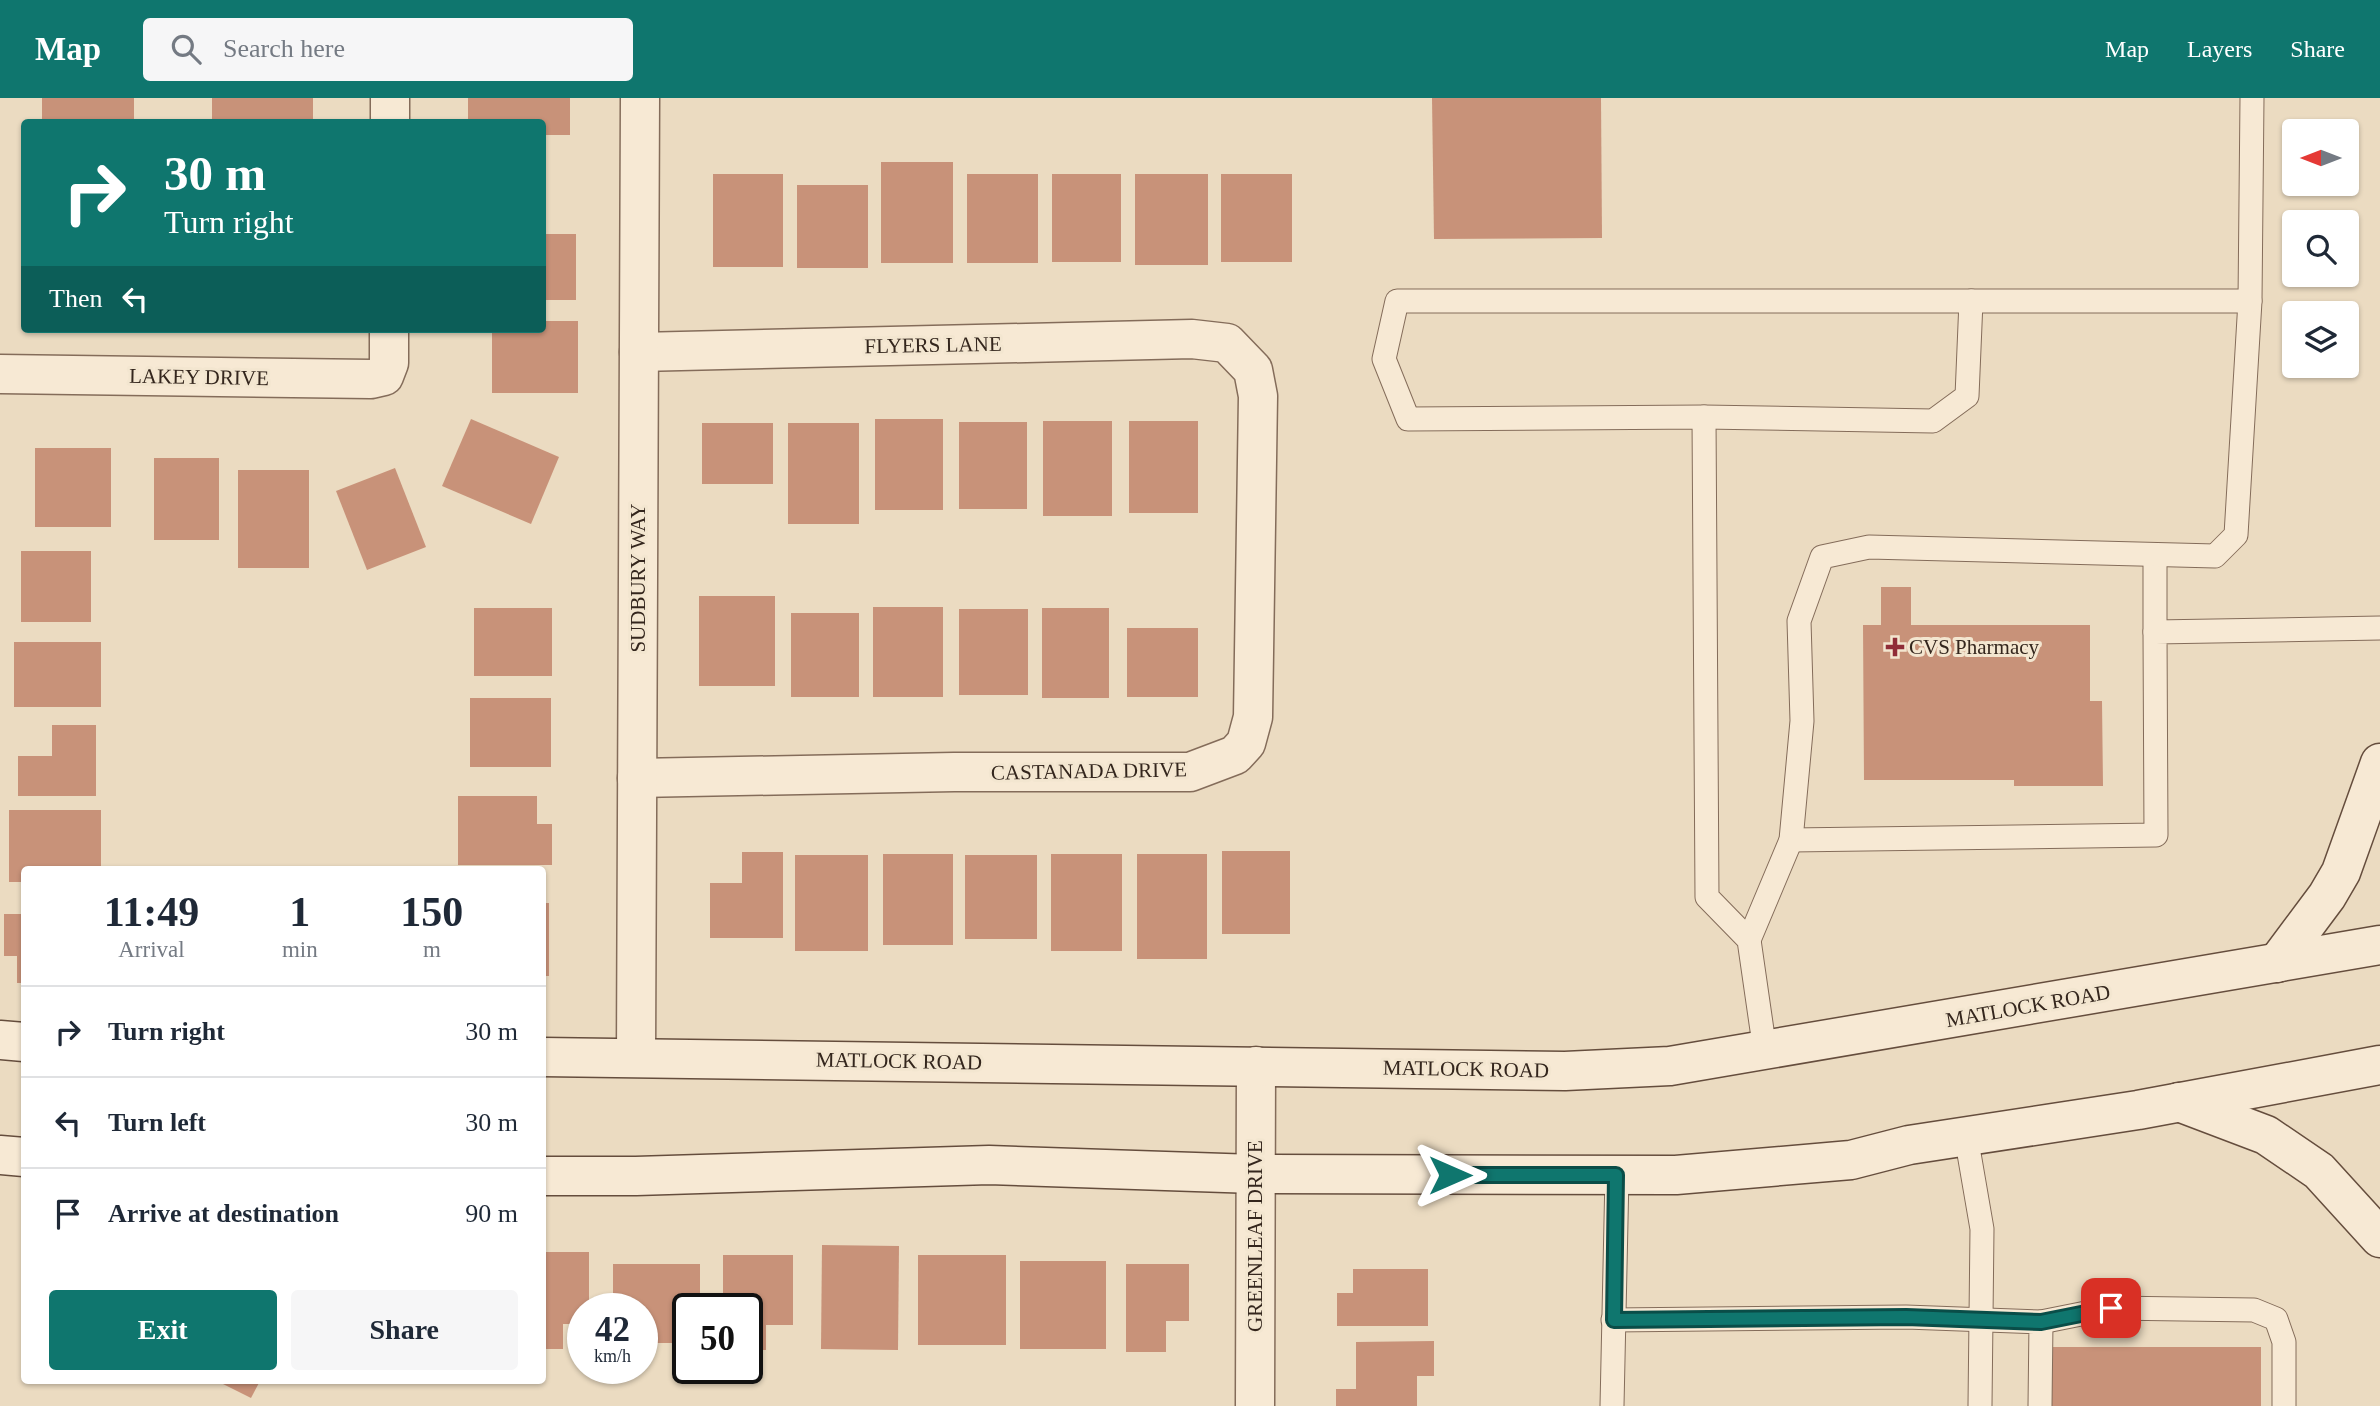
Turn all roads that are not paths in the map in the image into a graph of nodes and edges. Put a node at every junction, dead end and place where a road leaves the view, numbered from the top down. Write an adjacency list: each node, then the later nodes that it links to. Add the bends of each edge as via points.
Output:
1 (390, 98): 4 (main road)
2 (640, 98): 9 (main road, SUDBURY WAY)
3 (2252, 98): 6 (lane)
4 (390, 119)
5 (1971, 301): 6 (lane); 11 (lane, via 1967,396 1933,421); 11 (lane, via 1397,301 1384,359 1408,419)
6 (2250, 301): 12 (lane, via 2236,535 2215,556)
7 (1227, 343): 9 (main road, FLYERS LANE, via 1192,339); 16 (main road, CASTANADA DRIVE, via 1253,370 1258,396 1253,717 1246,743 1236,755 1190,772)
8 (389, 346): 10 (main road, LAKEY DRIVE, via 384,376 371,379)
9 (639, 352): 16 (main road, SUDBURY WAY)
10 (0, 374)
11 (1704, 417): 18 (lane, via 1707,897)
12 (2150, 555): 14 (lane); 17 (lane, via 1868,547 1822,557 1799,621 1802,721)
13 (2380, 628): 14 (lane)
14 (2155, 632): 17 (lane, via 2156,835)
15 (2380, 763): 20 (main road, via 2341,872)
16 (638, 778): 25 (main road, SUDBURY WAY)
17 (1791, 840): 18 (lane)
18 (1749, 940): 23 (lane)
19 (2380, 945): 20 (main road, MATLOCK ROAD)
20 (2277, 963): 23 (main road, MATLOCK ROAD)
21 (0, 1040): 22 (main road)
22 (21, 1042)
23 (1765, 1051): 27 (main road, MATLOCK ROAD, via 1670,1066 1565,1071)
24 (546, 1057): 25 (main road, MATLOCK ROAD)
25 (636, 1057): 27 (main road, MATLOCK ROAD)
26 (2380, 1065): 28 (main road)
27 (1256, 1066): 32 (main road, GREENLEAF DRIVE)
28 (2179, 1102): 29 (main road); 35 (main road, via 2277,1142 2319,1171)
29 (1966, 1136): 33 (main road, via 1851,1160 1676,1175); 37 (lane, via 1982,1229)
30 (0, 1155): 31 (main road)
31 (21, 1157)
32 (1255, 1174): 33 (main road); 34 (main road, via 989,1166); 39 (main road, GREENLEAF DRIVE)
33 (1616, 1175): 36 (lane)
34 (546, 1176)
35 (2380, 1238)
36 (1614, 1320): 37 (lane); 40 (lane)
37 (1982, 1320): 38 (lane); 41 (lane)
38 (2041, 1322): 42 (lane); 43 (lane, via 2111,1308 2254,1310 2276,1319 2284,1342)
39 (1255, 1406)
40 (1612, 1406)
41 (1980, 1406)
42 (2040, 1406)
43 (2284, 1406)

